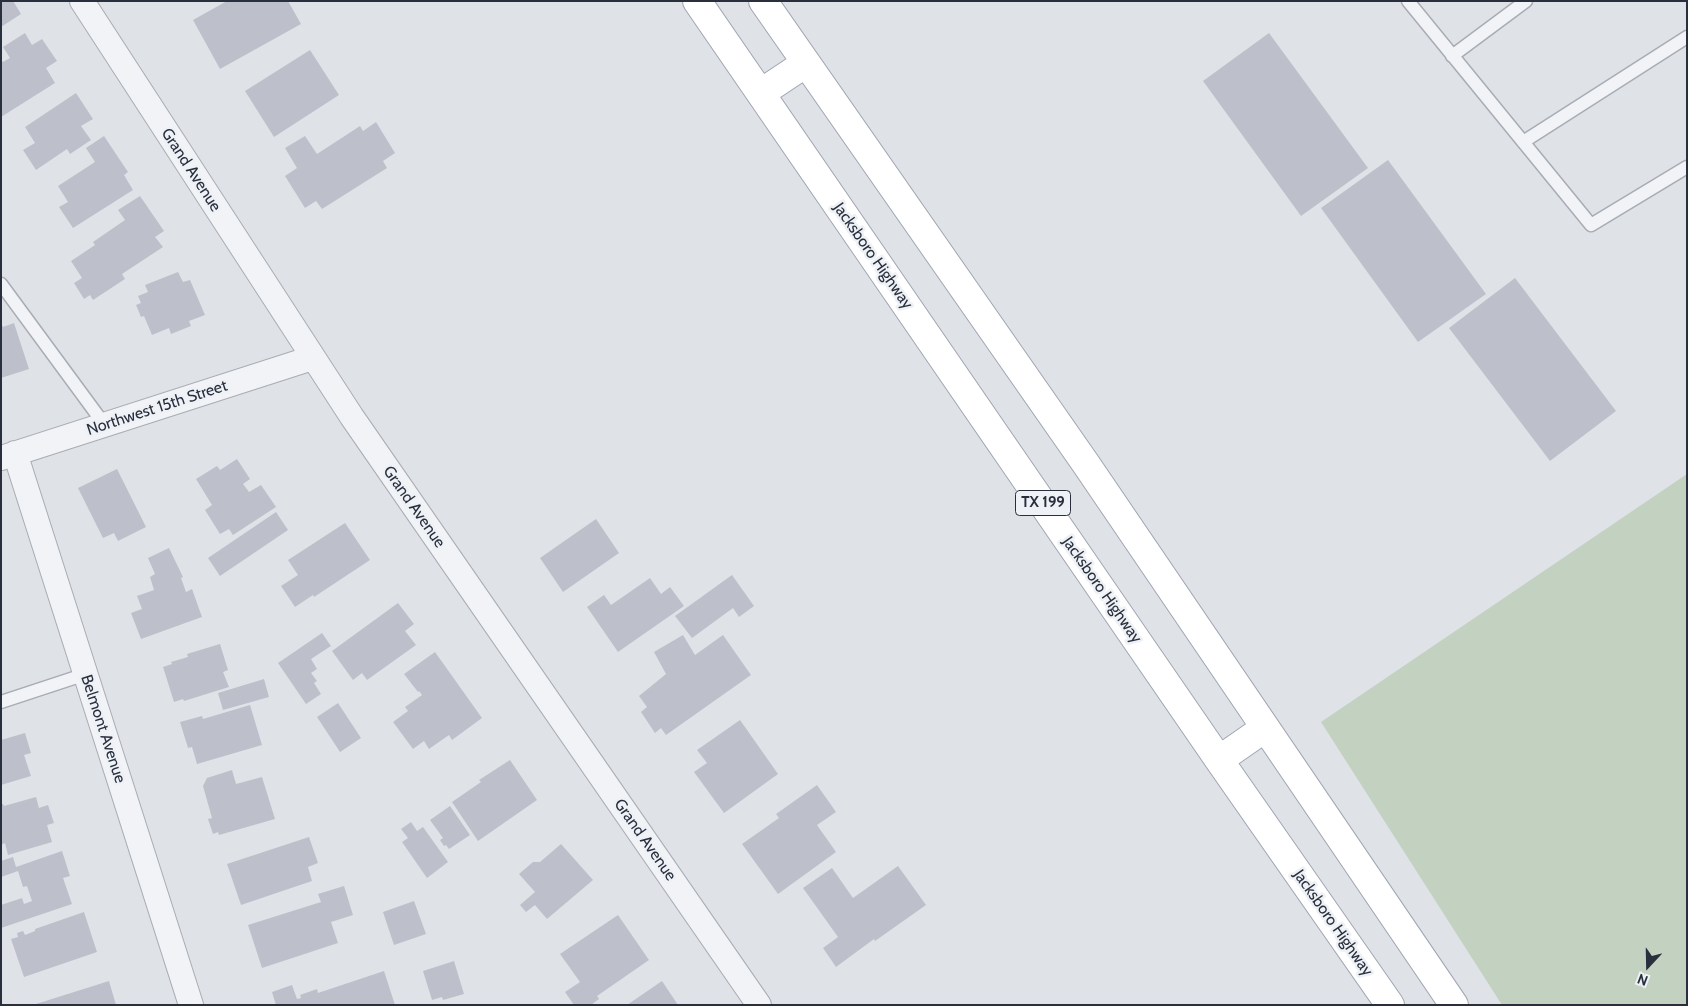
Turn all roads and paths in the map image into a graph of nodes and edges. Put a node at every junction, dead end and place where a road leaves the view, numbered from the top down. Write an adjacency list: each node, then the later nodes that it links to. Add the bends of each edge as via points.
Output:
1 (82, 1): 13 (street, Grand Avenue)
2 (697, 1): 9 (main road, Jacksboro Highway / TX 199)
3 (763, 1): 8 (main road)
4 (1408, 1): 7 (lane)
5 (1526, 1): 7 (lane)
6 (1687, 37): 10 (lane)
7 (1452, 56): 10 (lane)
8 (806, 63): 9 (main road); 18 (main road)
9 (760, 93): 19 (main road, Jacksboro Highway / TX 199)
10 (1523, 142): 11 (lane, via 1591,225)
11 (1687, 167)
12 (1, 284): 14 (lane)
13 (312, 358): 14 (street, Northwest 15th Street); 21 (street, Grand Avenue)
14 (104, 424): 15 (street, Northwest 15th Street)
15 (8, 456): 16 (street, Belmont Avenue)
16 (86, 674): 17 (lane); 20 (street, Belmont Avenue)
17 (1, 702)
18 (1265, 728): 19 (main road); 23 (main road)
19 (1219, 760): 22 (main road, Jacksboro Highway / TX 199)
20 (191, 1005)
21 (759, 1005)
22 (1390, 1005)
23 (1454, 1005)

